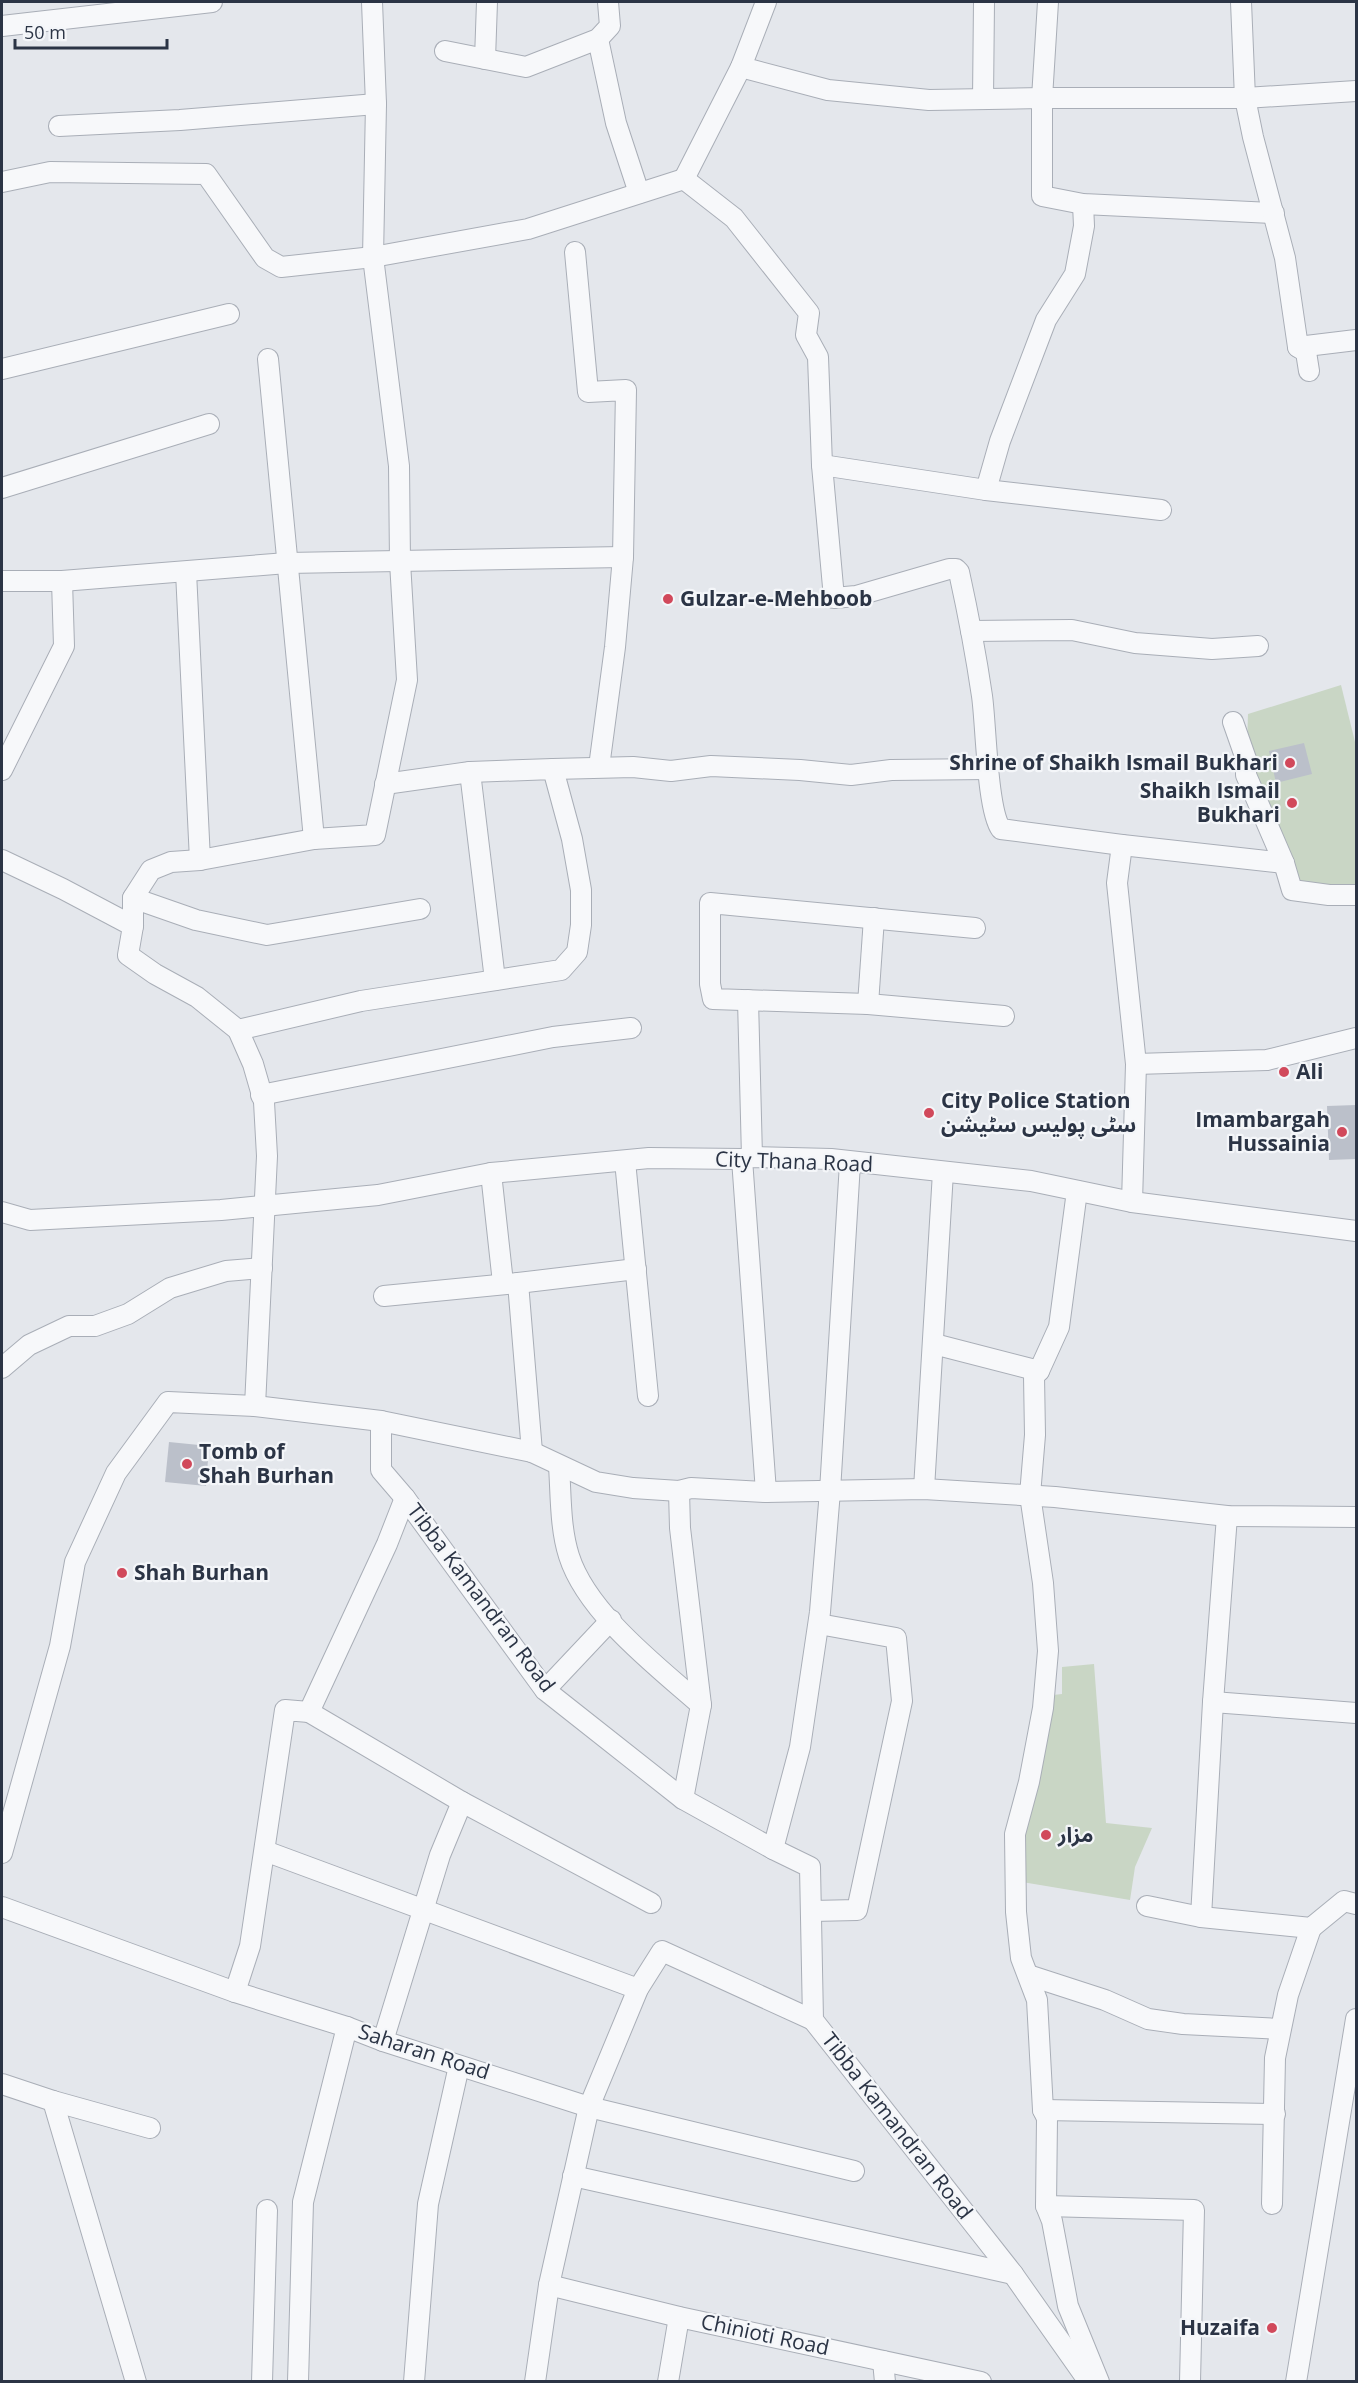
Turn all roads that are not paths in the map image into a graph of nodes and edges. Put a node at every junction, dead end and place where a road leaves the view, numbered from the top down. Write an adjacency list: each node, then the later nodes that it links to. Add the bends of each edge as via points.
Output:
1 (212, 2): 9 (street)
2 (372, 2): 18 (street)
3 (487, 2): 12 (street)
4 (608, 2): 10 (street, via 610,26)
5 (766, 2): 13 (street)
6 (984, 2): 17 (street)
7 (1048, 2): 15 (street)
8 (1241, 2): 16 (street)
9 (2, 26)
10 (598, 39): 12 (street, via 526,67); 22 (street, via 616,123)
11 (445, 51): 12 (street)
12 (484, 59)
13 (741, 67): 17 (street, via 828,90 929,100); 20 (street)
14 (1356, 91): 16 (street)
15 (1042, 98): 16 (street); 17 (street); 23 (street, via 1042,196)
16 (1245, 98): 24 (street)
17 (983, 99)
18 (376, 104): 19 (street); 26 (street)
19 (59, 126)
20 (684, 179): 22 (street); 34 (street, via 734,218 809,313 806,335 818,357)
21 (2, 182): 26 (street, via 50,172 206,174 265,258 281,267)
22 (639, 193): 26 (street, via 528,229)
23 (1083, 204): 24 (street); 36 (street, via 1084,226 1075,274 1046,320 1000,441)
24 (1274, 213): 29 (street)
25 (575, 252): 38 (street, via 588,392 626,390)
26 (373, 257): 39 (street, via 399,466)
27 (229, 314): 31 (street)
28 (1356, 340): 29 (street)
29 (1298, 346): 32 (street, via 1306,352)
30 (268, 359): 40 (street)
31 (2, 369)
32 (1309, 371)
33 (209, 424): 35 (street)
34 (822, 465): 36 (street); 44 (street, via 834,598 856,596 956,569)
35 (2, 488)
36 (986, 490): 37 (street)
37 (1161, 510)
38 (623, 557): 39 (street); 47 (street)
39 (400, 562): 40 (street); 52 (street, via 407,680)
40 (287, 564): 41 (street); 53 (street)
41 (186, 572): 43 (street); 56 (street)
42 (2, 581): 43 (street)
43 (62, 581): 50 (street, via 64,646)
44 (971, 631): 45 (street, via 1072,630 1135,643 1212,649); 49 (street)
45 (1257, 646)
46 (1233, 722): 57 (street, via 1246,759 1246,775)
47 (599, 767): 48 (street); 49 (street, via 671,771 711,766 851,775 891,770)
48 (553, 769): 51 (street); 64 (street, via 581,890 577,952 561,970)
49 (988, 769): 54 (street, via 1001,829)
50 (2, 770)
51 (471, 772): 52 (street); 64 (street)
52 (385, 784): 53 (street, via 375,835)
53 (314, 839): 56 (street)
54 (1122, 845): 57 (street); 71 (street, via 1117,883)
55 (2, 860): 62 (street)
56 (200, 860): 59 (street, via 171,862 151,870)
57 (1284, 863): 58 (street, via 1292,890 1329,896)
58 (1356, 895)
59 (133, 898): 60 (street, via 196,920 267,935); 62 (street)
60 (420, 909)
61 (874, 918): 63 (street); 65 (street, via 710,903 713,999); 66 (street)
62 (133, 926): 69 (street, via 128,955 197,997)
63 (975, 928)
64 (495, 980): 69 (street, via 361,1001)
65 (748, 1000): 66 (street); 73 (street)
66 (868, 1004): 67 (street)
67 (1004, 1016)
68 (631, 1028): 72 (street, via 553,1037)
69 (238, 1030): 72 (street)
70 (1356, 1038): 71 (street, via 1267,1060)
71 (1136, 1064): 79 (street)
72 (261, 1095): 80 (street, via 267,1156)
73 (747, 1158): 74 (street, City Thana Road); 75 (street, City Thana Road, via 831,1159); 98 (street)
74 (625, 1161): 77 (street, City Thana Road); 84 (street)
75 (850, 1163): 76 (street, City Thana Road); 97 (street)
76 (943, 1172): 78 (street, City Thana Road, via 1031,1181); 87 (street)
77 (491, 1173): 80 (street, City Thana Road, via 378,1195); 85 (street)
78 (1077, 1191): 79 (street, City Thana Road); 89 (street, via 1059,1328)
79 (1132, 1202): 82 (street, City Thana Road)
80 (266, 1205): 81 (street, City Thana Road, via 30,1220); 83 (street)
81 (2, 1212)
82 (1356, 1231)
83 (262, 1268): 88 (street, via 226,1272 170,1288 128,1314 95,1326 69,1326 29,1345); 91 (street)
84 (636, 1269): 85 (street); 90 (street)
85 (511, 1283): 86 (street); 93 (street)
86 (384, 1296)
87 (934, 1344): 89 (street); 95 (street)
88 (2, 1368)
89 (1039, 1371): 99 (street, via 1034,1376)
90 (648, 1396)
91 (255, 1406): 92 (street); 114 (street, via 168,1402 116,1473 75,1562 60,1646)
92 (381, 1421): 93 (street); 100 (street, Tibba Kamandran Road, via 381,1470)
93 (532, 1452): 94 (street)
94 (559, 1466): 96 (street, via 596,1482); 103 (street, via 562,1522 569,1557 587,1593)
95 (924, 1489): 97 (street); 99 (street)
96 (679, 1491): 98 (street, via 692,1488); 107 (street)
97 (830, 1491): 98 (street); 104 (street)
98 (766, 1492)
99 (1030, 1495): 101 (street); 123 (street, via 1048,1651 1041,1719 1015,1834 1016,1912 1021,1958)
100 (405, 1498): 105 (street, Tibba Kamandran Road); 108 (street)
101 (1227, 1516): 102 (street); 106 (street)
102 (1356, 1517)
103 (611, 1620): 105 (street); 107 (street, via 632,1644)
104 (819, 1624): 112 (street, via 800,1748); 120 (street, via 896,1638 902,1701 857,1910)
105 (545, 1690): 110 (street, Tibba Kamandran Road)
106 (1213, 1702): 109 (street); 121 (street)
107 (702, 1705): 110 (street)
108 (309, 1712): 111 (street); 113 (street, via 285,1710)
109 (1356, 1713)
110 (683, 1799): 112 (street, Tibba Kamandran Road)
111 (462, 1802): 115 (street); 119 (street, via 440,1855)
112 (772, 1849): 120 (street, Tibba Kamandran Road, via 810,1867)
113 (265, 1851): 119 (street); 125 (street, via 250,1946)
114 (2, 1853)
115 (651, 1903)
116 (1356, 1904): 122 (street, via 1344,1901)
117 (1148, 1906): 121 (street)
118 (2, 1907): 125 (street, Saharan Road)
119 (424, 1910): 124 (street); 130 (street)
120 (812, 1911): 127 (street, Tibba Kamandran Road)
121 (1201, 1917): 122 (street)
122 (1311, 1928): 129 (street)
123 (1028, 1975): 129 (street, via 1105,2000 1148,2019); 135 (street, via 1037,2000)
124 (638, 1989): 127 (street, via 662,1952); 134 (street)
125 (235, 1992): 128 (street, Saharan Road)
126 (1356, 2019): 158 (street)
127 (813, 2020): 143 (street, Tibba Kamandran Road)
128 (347, 2026): 130 (street, Saharan Road); 149 (street, via 303,2202)
129 (1280, 2029): 136 (street, via 1275,2058)
130 (383, 2041): 131 (street, Saharan Road)
131 (459, 2066): 134 (street, Saharan Road); 150 (street, via 428,2204)
132 (2, 2084): 133 (street)
133 (53, 2101): 137 (street); 147 (street)
134 (589, 2107): 138 (street, Saharan Road); 139 (street)
135 (1043, 2110): 136 (street); 141 (street, via 1047,2118)
136 (1275, 2114): 140 (street)
137 (150, 2128)
138 (854, 2171)
139 (573, 2176): 143 (street); 144 (street)
140 (1272, 2204)
141 (1046, 2206): 156 (street, via 1068,2306); 157 (street, via 1194,2210)
142 (267, 2210): 148 (street)
143 (1013, 2274): 155 (street, Tibba Kamandran Road)
144 (549, 2285): 145 (street, Chinioti Road); 151 (street)
145 (680, 2317): 146 (street, Chinioti Road); 152 (street)
146 (883, 2361): 153 (street); 154 (street, Chinioti Road)
147 (136, 2382)
148 (262, 2382)
149 (298, 2382)
150 (414, 2382)
151 (535, 2382)
152 (668, 2382)
153 (885, 2382)
154 (981, 2382)
155 (1089, 2382)
156 (1099, 2382)
157 (1190, 2382)
158 (1296, 2382)

